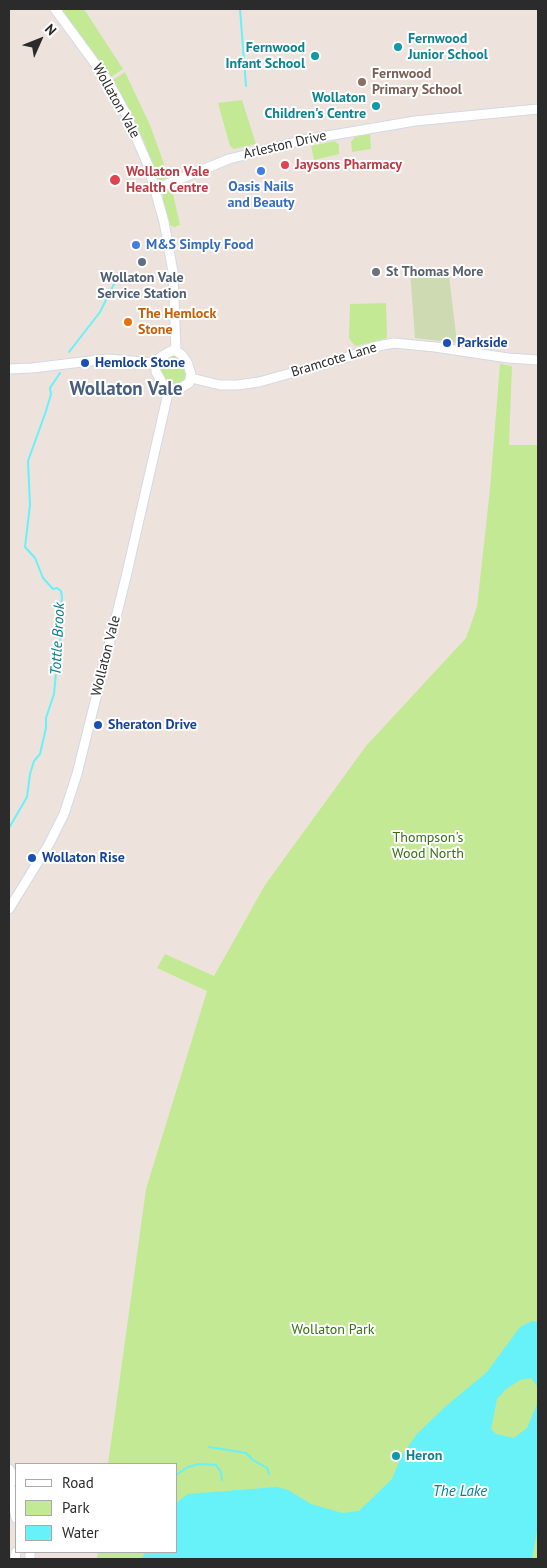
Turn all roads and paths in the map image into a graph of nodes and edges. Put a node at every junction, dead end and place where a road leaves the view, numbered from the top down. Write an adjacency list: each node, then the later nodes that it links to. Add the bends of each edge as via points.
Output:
1 (55, 9): 3 (street, Wollaton Vale, via 93,59 125,112)
2 (538, 109): 3 (street, Arleston Drive, via 414,121 304,140 236,157)
3 (155, 189): 4 (street, Wollaton Vale, via 173,272)
4 (176, 351): 6 (street, via 162,355); 8 (street, via 187,362)
5 (538, 360): 8 (street, Bramcote Lane, via 394,344 373,347 259,382 220,385)
6 (156, 363): 7 (street, via 107,359); 9 (street, via 158,379)
7 (9, 369)
8 (191, 378): 9 (street, via 183,387)
9 (169, 389): 10 (street, Wollaton Vale, via 77,774 64,814 49,844)
10 (9, 909)
11 (9, 1468): 12 (street)
12 (15, 1479)
13 (9, 1481): 14 (street)
14 (15, 1513)

